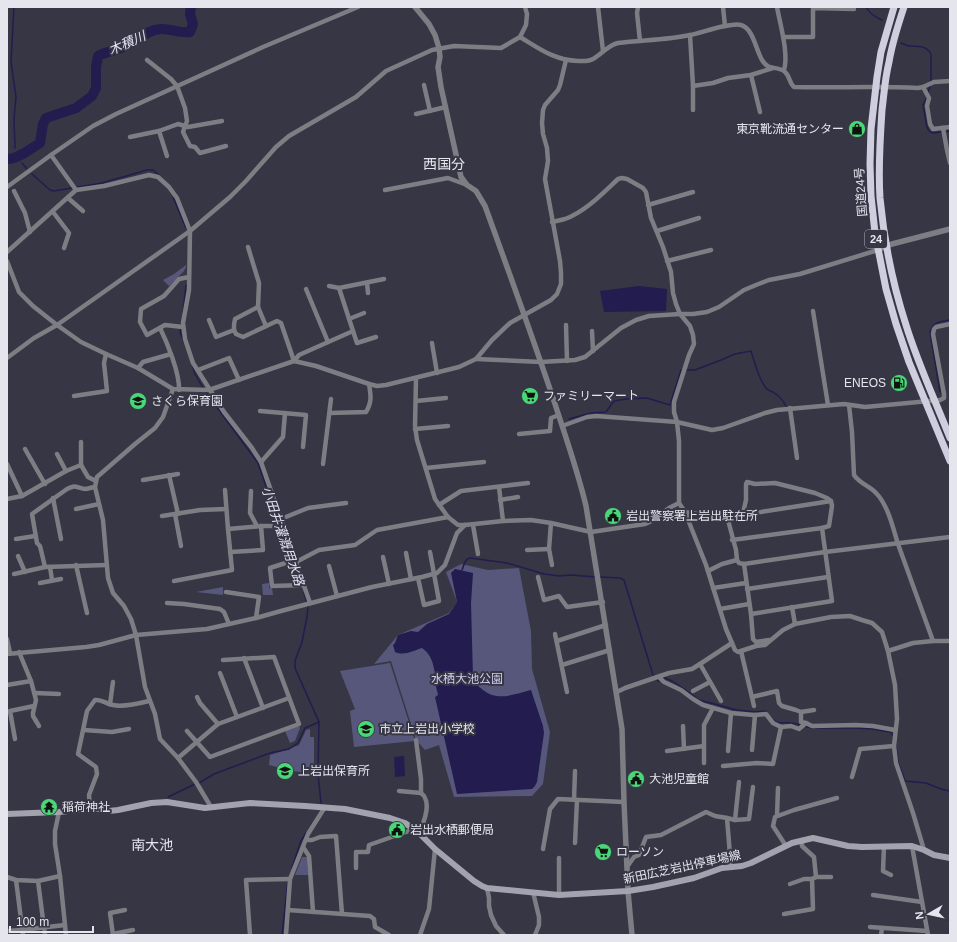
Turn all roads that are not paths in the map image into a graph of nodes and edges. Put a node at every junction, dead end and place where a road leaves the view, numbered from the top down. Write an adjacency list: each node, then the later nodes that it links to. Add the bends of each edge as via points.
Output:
1 (358, 7): 11 (street)
2 (525, 7): 15 (street, via 526,25)
3 (598, 7): 19 (street)
4 (638, 7): 17 (street)
5 (723, 7): 13 (street)
6 (777, 7): 16 (street)
7 (894, 7): 31 (highway, 国道24号 / 24, via 881,52)
8 (904, 7): 29 (highway, 国道24号 / 24)
9 (417, 8): 18 (street, via 429,24)
10 (843, 8): 12 (street); 16 (street, via 813,8 813,37)
11 (349, 9): 27 (street)
12 (854, 9)
13 (725, 26): 14 (street); 22 (street, via 739,24 750,32 762,60)
14 (690, 35): 17 (street); 28 (street)
15 (520, 37): 18 (street, via 501,48); 21 (street)
16 (783, 37): 23 (street, via 786,65)
17 (640, 41): 19 (street, via 616,43)
18 (439, 48): 32 (street, via 438,67); 60 (street, via 386,71 356,97 289,136 230,197)
19 (603, 51): 21 (street, via 586,61)
20 (147, 60): 27 (street)
21 (566, 60): 58 (street, via 558,90 543,110 543,134 548,161 545,179)
22 (773, 68): 23 (street); 24 (street)
23 (784, 70): 31 (street, via 794,87)
24 (751, 75): 28 (street); 35 (street)
25 (950, 81): 30 (street, via 934,82)
26 (424, 85): 34 (street)
27 (177, 86): 38 (street, via 185,108); 44 (street, via 93,126)
28 (693, 86): 33 (street)
29 (885, 86): 30 (street); 31 (street); 64 (highway, 国道24号 / 24, via 881,129 880,197)
30 (925, 86): 41 (street, via 929,98 927,106 930,124 934,129)
31 (876, 87): 67 (highway, 国道24号 / 24, via 870,164)
32 (446, 107): 34 (street); 47 (street, via 461,177)
33 (693, 110)
34 (430, 111): 36 (street)
35 (760, 112)
36 (416, 114)
37 (222, 121): 38 (street, via 188,128)
38 (185, 126): 40 (street, via 178,124); 43 (street, via 183,132 190,146 195,147 200,153)
39 (950, 127): 41 (street)
40 (159, 131): 42 (street); 45 (street)
41 (944, 131): 46 (street)
42 (130, 137)
43 (226, 146)
44 (51, 155): 48 (street); 49 (street)
45 (167, 156)
46 (950, 163)
47 (467, 185): 50 (street, via 448,178); 82 (street, via 476,191 484,206)
48 (7, 187)
49 (75, 188): 53 (street); 60 (street, via 104,186 149,175 158,177 177,198)
50 (385, 190)
51 (14, 191): 62 (street, via 25,213)
52 (693, 192): 54 (street)
53 (68, 198): 55 (street); 56 (street)
54 (648, 205): 58 (street, via 643,188 622,178 576,213 566,219); 61 (street)
55 (83, 211)
56 (53, 212): 62 (street); 65 (street, via 69,233)
57 (698, 218): 61 (street)
58 (552, 222): 82 (street, via 560,261 561,284 551,300)
59 (950, 229): 64 (street)
60 (190, 231): 71 (street); 86 (street)
61 (657, 231): 70 (street)
62 (30, 232): 68 (street)
63 (248, 247): 78 (street, via 259,282)
64 (887, 247): 67 (street); 118 (highway, 国道24号 / 24, via 906,325)
65 (64, 248)
66 (711, 250): 70 (street)
67 (878, 250): 81 (street, via 800,274 756,284 707,312); 119 (highway, 国道24号 / 24, via 896,324)
68 (7, 252)
69 (7, 261): 86 (street, via 19,292)
70 (667, 261): 81 (street)
71 (189, 277): 88 (street); 90 (street, via 179,279 164,296 141,309 140,322 147,335)
72 (384, 279): 73 (street)
73 (367, 283): 75 (street); 77 (street)
74 (329, 286): 75 (street)
75 (339, 288): 83 (street)
76 (306, 289): 95 (street)
77 (368, 293)
78 (258, 307): 89 (street); 91 (street, via 235,319)
79 (813, 311): 120 (street)
80 (364, 313): 83 (street)
81 (680, 314): 97 (street, via 649,316 636,320 621,328); 127 (street, via 690,326 694,344 674,402)
82 (524, 316): 101 (street, via 499,332); 104 (street)
83 (349, 319): 92 (street)
84 (209, 320): 91 (street, via 216,337)
85 (950, 324): 118 (street, via 936,327 933,334 944,394 944,398)
86 (57, 325): 98 (street, via 81,342); 100 (street)
87 (566, 325): 103 (street)
88 (183, 326): 90 (street, via 165,325); 106 (street, via 193,363)
89 (266, 326): 91 (street, via 242,337); 102 (street, via 277,321 281,323)
90 (160, 328): 99 (street)
91 (234, 330)
92 (353, 331): 94 (street, via 357,343); 95 (street)
93 (592, 331): 97 (street)
94 (376, 337)
95 (328, 342): 102 (street, via 299,355)
96 (432, 344): 107 (street)
97 (593, 351): 103 (street, via 585,357)
98 (106, 354): 105 (street); 114 (street, via 104,363 107,391)
99 (171, 354): 105 (street, via 143,362); 112 (street, via 180,382)
100 (7, 358)
101 (476, 358): 104 (street); 107 (street, via 459,368)
102 (294, 361): 109 (street); 110 (street)
103 (567, 361): 104 (street)
104 (541, 362): 126 (street)
105 (138, 368): 111 (street)
106 (198, 370): 109 (street, via 229,358); 113 (street)
107 (437, 373): 108 (street)
108 (416, 378): 110 (street, via 386,386); 117 (street)
109 (239, 380): 113 (street)
110 (369, 384): 125 (street, via 371,398 366,412)
111 (173, 390): 112 (street); 149 (street, via 163,418 155,428 97,477)
112 (179, 390): 113 (street)
113 (209, 390): 139 (street)
114 (74, 396)
115 (446, 398): 117 (street)
116 (331, 399): 125 (street)
117 (416, 401): 130 (street)
118 (935, 401): 119 (street); 132 (highway, 国道24号 / 24)
119 (926, 402): 121 (street, via 865,407); 138 (highway, 国道24号 / 24)
120 (828, 405): 121 (street); 122 (street)
121 (849, 405): 189 (street, via 854,475 882,499)
122 (790, 408): 127 (street, via 712,430); 137 (street)
123 (260, 411): 124 (street)
124 (285, 413): 134 (street, via 306,415); 139 (street, via 283,437)
125 (330, 413): 142 (street)
126 (559, 415): 129 (street); 131 (street, via 551,418 550,431)
127 (677, 422): 129 (street, via 596,416); 163 (street)
128 (448, 426): 130 (street)
129 (562, 426): 183 (street, via 583,492)
130 (415, 429): 144 (street)
131 (519, 434)
132 (950, 438)
133 (81, 442): 143 (street)
134 (303, 447)
135 (25, 449): 151 (street)
136 (57, 454): 145 (street)
137 (797, 458)
138 (950, 461)
139 (261, 462): 173 (street)
140 (484, 462): 144 (street)
141 (7, 464): 156 (street)
142 (323, 464)
143 (81, 465): 145 (street); 149 (street, via 88,477)
144 (426, 468): 165 (street)
145 (66, 471): 151 (street)
146 (178, 474): 147 (street)
147 (169, 475): 148 (street); 170 (street)
148 (143, 480)
149 (96, 481): 152 (street)
150 (528, 483): 153 (street)
151 (45, 484): 156 (street)
152 (95, 486): 158 (street, via 85,489 72,486); 164 (street)
153 (499, 487): 160 (street); 165 (street, via 461,492)
154 (225, 490): 167 (street)
155 (251, 491): 179 (street, via 250,514)
156 (22, 496): 159 (street)
157 (518, 497): 160 (street)
158 (53, 498): 184 (street, via 32,514); 187 (street)
159 (7, 499)
160 (500, 500): 175 (street)
161 (831, 501): 169 (street); 169 (street, via 815,493 775,483 748,482); 181 (street, via 829,526)
162 (346, 503): 173 (street, via 308,508)
163 (679, 503): 168 (street); 183 (street, via 645,524)
164 (99, 504): 166 (street); 203 (street)
165 (439, 505): 172 (street)
166 (76, 509)
167 (226, 509): 170 (street); 182 (street)
168 (685, 512): 174 (street); 208 (street)
169 (743, 513): 174 (street, via 738,518)
170 (176, 514): 171 (street); 190 (street)
171 (162, 516)
172 (448, 517): 178 (street, via 458,525); 201 (street, via 377,530 355,545 319,550)
173 (281, 519): 180 (street)
174 (728, 520): 188 (street)
175 (503, 521): 176 (street); 177 (street, via 531,520)
176 (473, 524): 178 (street); 197 (street)
177 (551, 524): 183 (street); 191 (street)
178 (465, 525): 211 (street, via 457,533 445,565)
179 (259, 526): 180 (street); 182 (street); 193 (street, via 263,550)
180 (284, 526): 201 (street)
181 (822, 528): 188 (street); 195 (street)
182 (228, 529): 193 (street)
183 (591, 532): 227 (street)
184 (35, 536): 186 (street); 207 (street)
185 (950, 537): 189 (street)
186 (16, 539)
187 (61, 539)
188 (732, 540): 200 (street)
189 (898, 544): 195 (street); 244 (street)
190 (181, 546)
191 (549, 549): 192 (street); 204 (street)
192 (527, 550)
193 (230, 552): 218 (street, via 232,570)
194 (430, 552): 211 (street)
195 (825, 552): 202 (street); 213 (street)
196 (406, 553): 216 (street)
197 (478, 554)
198 (18, 556): 209 (street)
199 (383, 557): 221 (street)
200 (737, 560): 202 (street); 208 (street)
201 (294, 561): 222 (street); 222 (street, via 270,568 272,586)
202 (744, 564): 220 (street)
203 (107, 565): 205 (street); 240 (street, via 113,592 132,620)
204 (552, 565)
205 (76, 566): 207 (street); 233 (street)
206 (329, 566): 226 (street)
207 (48, 567): 209 (street); 217 (street)
208 (708, 571): 223 (street)
209 (25, 572): 210 (street)
210 (14, 574)
211 (434, 574): 214 (street); 214 (street, via 439,600 424,606)
212 (538, 576): 227 (street, via 544,600 559,596 567,607)
213 (828, 577): 224 (street); 231 (street, via 832,601)
214 (418, 578): 216 (street)
215 (61, 579): 217 (street)
216 (411, 579): 221 (street)
217 (52, 580): 219 (street)
218 (174, 581)
219 (40, 583)
220 (746, 583): 223 (street); 224 (street)
221 (389, 584): 226 (street)
222 (303, 585): 229 (street)
223 (713, 588): 232 (street)
224 (747, 589): 230 (street)
225 (226, 592): 235 (street, via 259,597)
226 (337, 596): 229 (street)
227 (602, 602): 238 (street)
228 (167, 603): 236 (street, via 220,609)
229 (308, 604): 235 (street)
230 (749, 604): 232 (street); 234 (street)
231 (792, 608): 234 (street); 237 (street)
232 (720, 609): 246 (street)
233 (87, 613)
234 (751, 614): 242 (street, via 753,639 756,642)
235 (256, 618): 236 (street)
236 (229, 624): 240 (street, via 207,629)
237 (795, 624): 242 (street); 249 (street, via 850,616 872,623 882,632)
238 (606, 625): 243 (street); 247 (street)
239 (555, 634): 243 (street)
240 (136, 635): 250 (street, via 93,646); 270 (street)
241 (7, 639): 251 (street)
242 (771, 640): 248 (street, via 765,645)
243 (557, 641): 255 (street)
244 (933, 641): 245 (street); 249 (street)
245 (950, 641)
246 (732, 643): 248 (street, via 735,650); 254 (street)
247 (610, 650): 255 (street); 264 (street)
248 (741, 651): 268 (street)
249 (888, 651): 289 (street, via 895,684)
250 (19, 652): 251 (street); 258 (street)
251 (8, 654)
252 (244, 658): 253 (street); 269 (street, via 274,657); 275 (street)
253 (223, 660)
254 (700, 664): 257 (street, via 692,669); 260 (street)
255 (562, 665): 263 (street)
256 (220, 672): 281 (street)
257 (659, 677): 264 (street); 276 (street, via 703,705)
258 (31, 680): 261 (street); 265 (street)
259 (113, 682): 272 (street)
260 (710, 682): 262 (street); 271 (street)
261 (7, 685)
262 (692, 691)
263 (567, 692)
264 (617, 692): 312 (street, via 622,729)
265 (34, 693): 266 (street); 273 (street)
266 (59, 694)
267 (197, 697): 282 (street)
268 (752, 697): 274 (street); 278 (street, via 777,691 782,706)
269 (289, 698): 275 (street); 293 (street, via 298,724 210,757)
270 (149, 701): 272 (street, via 114,706); 300 (street, via 155,714 160,738)
271 (721, 701)
272 (110, 704): 288 (street, via 95,700 87,711)
273 (34, 706): 284 (street, via 33,716); 291 (street, via 10,711)
274 (754, 706)
275 (263, 708): 281 (street)
276 (713, 708): 279 (street); 294 (street, via 704,725)
277 (814, 710): 278 (street)
278 (801, 712): 283 (street, via 801,722)
279 (731, 713): 280 (street); 298 (street)
280 (755, 715): 286 (street, via 766,714 773,723); 297 (street)
281 (237, 717): 282 (street)
282 (218, 724): 293 (street)
283 (806, 724): 286 (street, via 799,729 791,726); 289 (street, via 856,725)
284 (39, 726)
285 (683, 726): 296 (street)
286 (781, 727): 302 (street, via 773,764)
287 (129, 728): 288 (street, via 112,732)
288 (84, 730): 315 (street, via 78,754 96,767 97,774 89,795)
289 (895, 730): 295 (street)
290 (187, 731): 293 (street)
291 (15, 739)
292 (416, 740): 309 (street, via 422,779)
293 (196, 742): 300 (street)
294 (704, 746): 296 (street); 301 (street)
295 (894, 746): 304 (street, via 860,749); 332 (street, via 896,764)
296 (684, 749): 299 (street)
297 (752, 750)
298 (728, 751)
299 (667, 752)
300 (178, 758): 313 (street)
301 (704, 763)
302 (722, 766)
303 (574, 771): 311 (street)
304 (852, 777)
305 (739, 782): 320 (street)
306 (753, 787): 320 (street, via 749,818)
307 (778, 788): 318 (street)
308 (399, 791): 309 (street)
309 (421, 793): 322 (street, via 426,799 426,808)
310 (837, 798): 318 (street)
311 (576, 800): 312 (street); 325 (street); 331 (street, via 558,799 550,808)
312 (624, 802): 335 (street)
313 (211, 807): 314 (main road, 新田広芝岩出停車場線, via 250,804); 315 (main road, 新田広芝岩出停車場線, via 167,802 109,811)
314 (325, 807): 321 (main road, 新田広芝岩出停車場線, via 390,818); 323 (street)
315 (90, 809): 316 (main road, 新田広芝岩出停車場線)
316 (59, 812): 317 (main road, 新田広芝岩出停車場線); 339 (street, via 55,844)
317 (7, 814)
318 (777, 816): 326 (street, via 773,826)
319 (728, 818): 320 (street); 335 (street, via 706,812 661,835 646,837 639,855 634,857); 337 (street)
320 (735, 820)
321 (412, 828): 322 (main road, 新田広芝岩出停車場線); 336 (street, via 369,846 368,852 356,852)
322 (419, 833): 330 (main road, 新田広芝岩出停車場線)
323 (306, 840): 329 (street); 356 (street, via 336,836)
324 (802, 840): 326 (main road, 新田広芝岩出停車場線); 327 (main road, 新田広芝岩出停車場線, via 813,838 848,846); 342 (street, via 802,846 814,857)
325 (575, 843)
326 (786, 846): 337 (main road, 新田広芝岩出停車場線, via 751,863)
327 (884, 846): 328 (main road, 新田広芝岩出停車場線); 338 (street, via 883,871)
328 (912, 846): 332 (main road, 新田広芝岩出停車場線); 352 (street)
329 (303, 847): 343 (street); 355 (street, via 309,856)
330 (435, 849): 347 (main road, 新田広芝岩出停車場線, via 474,881); 372 (street, via 429,909)
331 (542, 849)
332 (924, 850): 334 (main road, 新田広芝岩出停車場線)
333 (559, 858): 350 (street)
334 (950, 858)
335 (627, 867): 349 (street)
336 (356, 868)
337 (731, 868): 349 (main road, 新田広芝岩出停車場線, via 722,868 694,878)
338 (891, 875)
339 (60, 876): 345 (street); 358 (street)
340 (7, 877): 344 (street)
341 (831, 877): 342 (street)
342 (814, 878): 346 (street); 357 (street, via 813,909)
343 (288, 879): 354 (street); 369 (street, via 246,880)
344 (16, 880): 345 (street); 364 (street)
345 (38, 881): 360 (street)
346 (790, 884)
347 (487, 888): 348 (main road, 新田広芝岩出停車場線); 373 (street, via 491,915)
348 (533, 892): 350 (main road, 新田広芝岩出停車場線); 374 (street, via 539,917)
349 (628, 892): 350 (main road, 新田広芝岩出停車場線); 375 (street)
350 (559, 895)
351 (873, 895): 352 (street)
352 (922, 902): 365 (street)
353 (125, 910): 366 (street, via 110,913)
354 (288, 910): 355 (street); 370 (street)
355 (313, 912): 356 (street)
356 (342, 914): 371 (street, via 370,916 374,919 375,927)
357 (784, 914)
358 (65, 925): 360 (street); 368 (street)
359 (870, 927): 361 (street)
360 (44, 928): 364 (street); 367 (street)
361 (882, 928): 365 (street); 376 (street)
362 (134, 930): 366 (street)
363 (7, 931): 364 (street)
364 (23, 933)
365 (928, 933)
366 (113, 934)
367 (45, 935)
368 (66, 935)
369 (250, 935)
370 (286, 935)
371 (389, 935)
372 (420, 935)
373 (504, 935)
374 (535, 935)
375 (632, 935)
376 (881, 935)

